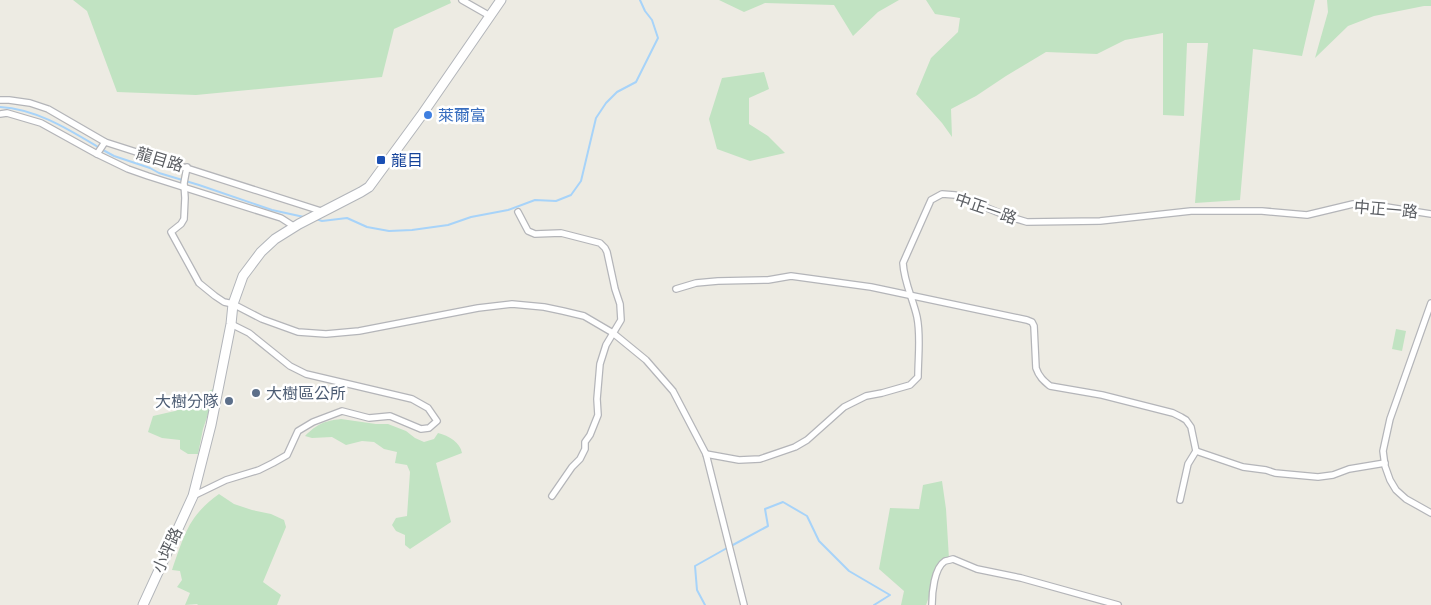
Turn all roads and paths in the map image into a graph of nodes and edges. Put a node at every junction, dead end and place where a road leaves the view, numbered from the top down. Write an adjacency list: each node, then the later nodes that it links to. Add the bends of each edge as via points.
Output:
1 (462, 0): 3 (street)
2 (501, 0): 3 (street)
3 (490, 16): 12 (street, via 368,186)
4 (0, 100): 5 (street, 龍目路)
5 (9, 102): 6 (street); 8 (street, 龍目路, via 30,103 48,109)
6 (7, 112): 7 (street, 龍目路); 9 (street, 龍目路, via 41,123)
7 (0, 114)
8 (104, 144): 9 (street); 10 (street, 龍目路)
9 (97, 153): 11 (street, 龍目路, via 134,171)
10 (186, 170): 11 (street); 12 (street, 龍目路)
11 (185, 185): 15 (street, 龍目路); 19 (street, 龍目路, via 184,219 171,232 199,284 224,302)
12 (325, 212): 15 (street)
13 (518, 212): 21 (street, via 528,231 535,234 560,233 600,243 605,248 620,304 621,320)
14 (1431, 214): 17 (street, 中正一路, via 1353,204 1307,214 1191,211 1100,221 1026,222 955,195 942,194 931,200 903,263)
15 (297, 226): 19 (street, via 261,252 243,276)
16 (676, 289): 17 (street, via 696,283 791,276)
17 (911, 296): 22 (street, via 1017,316 1032,322 1036,368 1050,386 1173,413 1191,427); 23 (street, 中正一路, via 919,337 918,376 910,384 866,396 844,407 795,448 760,459 739,460)
18 (1431, 303): 24 (street, via 1390,419 1383,451)
19 (234, 304): 20 (street); 21 (street, via 262,319 298,332 359,331 512,304 544,306 584,316)
20 (231, 324): 25 (street); 25 (street, via 306,374 412,399 428,408 436,421 430,428 421,429 390,416 369,418 342,411 298,431 287,454 273,463)
21 (613, 333): 23 (street, via 646,360 673,391); 26 (street, via 600,364 598,415 580,459)
22 (1196, 452): 24 (street, via 1243,467 1318,478); 27 (street, via 1188,464)
23 (706, 454): 30 (street)
24 (1385, 463): 28 (street, via 1396,490)
25 (193, 496): 29 (street, 小坪路)
26 (552, 496)
27 (1180, 500)
28 (1431, 513)
29 (143, 605)
30 (744, 605)
31 (932, 605): 32 (street, via 932,591 941,565 953,558 977,569)
32 (1118, 605)

